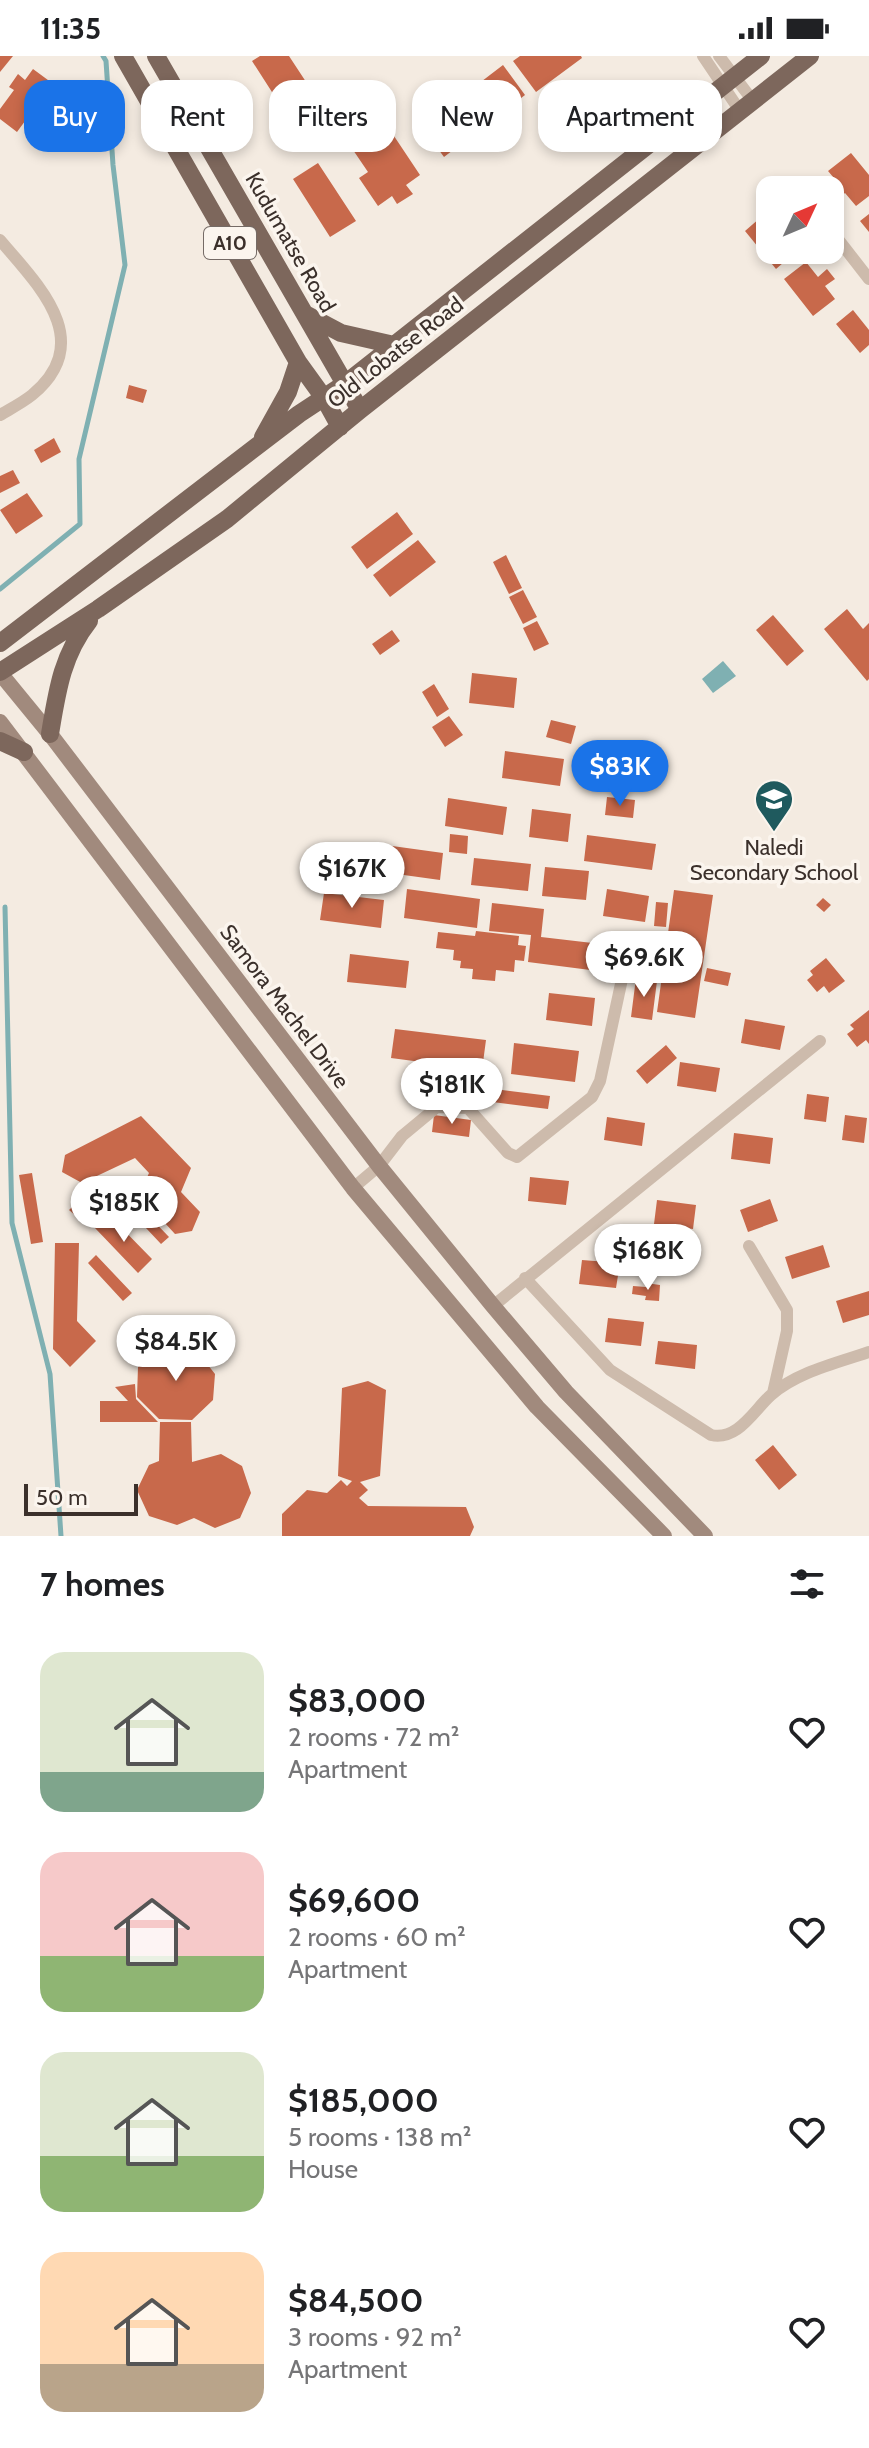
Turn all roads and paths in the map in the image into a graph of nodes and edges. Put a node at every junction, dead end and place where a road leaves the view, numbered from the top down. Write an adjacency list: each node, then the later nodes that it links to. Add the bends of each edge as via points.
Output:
1 (123, 56): 14 (main road, A10)
2 (156, 56): 12 (main road, Kudumatse Road / A10)
3 (703, 56): 7 (street)
4 (719, 56): 7 (street)
5 (761, 56): 7 (main road, Old Lobatse Road)
6 (810, 56): 8 (main road, Old Lobatse Road)
7 (728, 82): 8 (street); 13 (main road, Old Lobatse Road)
8 (747, 106): 17 (main road, Old Lobatse Road)
9 (0, 240): 18 (street, via 49,299 62,333 61,351 44,382)
10 (844, 247): 11 (street)
11 (869, 279)
12 (304, 314): 13 (main road, via 341,333); 15 (main road, Kudumatse Road / A10)
13 (394, 345): 15 (main road, Old Lobatse Road)
14 (298, 362): 16 (main road, A10); 20 (main road, via 281,407)
15 (346, 383): 16 (main road, Old Lobatse Road); 17 (main road, Kudumatse Road / A10)
16 (324, 398): 19 (main road, A10); 20 (main road, Old Lobatse Road)
17 (360, 410): 19 (main road, Old Lobatse Road)
18 (0, 415)
19 (340, 427): 21 (main road, Old Lobatse Road, via 227,519)
20 (257, 446): 22 (main road, Old Lobatse Road)
21 (98, 609): 23 (main road, Old Lobatse Road); 25 (main road, via 67,654)
22 (0, 643)
23 (0, 672): 25 (main road, Samora Machel Drive)
24 (0, 722): 27 (main road)
25 (50, 734): 30 (main road, Samora Machel Drive)
26 (0, 741): 27 (main road)
27 (24, 752): 31 (main road)
28 (627, 956): 30 (street, via 592,1097 517,1157 468,1108 437,1107 402,1136)
29 (820, 1041): 33 (street)
30 (379, 1166): 31 (street); 34 (main road, Samora Machel Drive)
31 (353, 1188): 37 (main road, via 537,1407)
32 (749, 1246): 36 (street, via 789,1322)
33 (525, 1278): 34 (street); 36 (street, via 610,1370 711,1435 735,1431)
34 (493, 1306): 38 (main road, Samora Machel Drive, via 566,1392)
35 (869, 1352): 36 (street)
36 (773, 1393)
37 (664, 1536)
38 (705, 1536)

